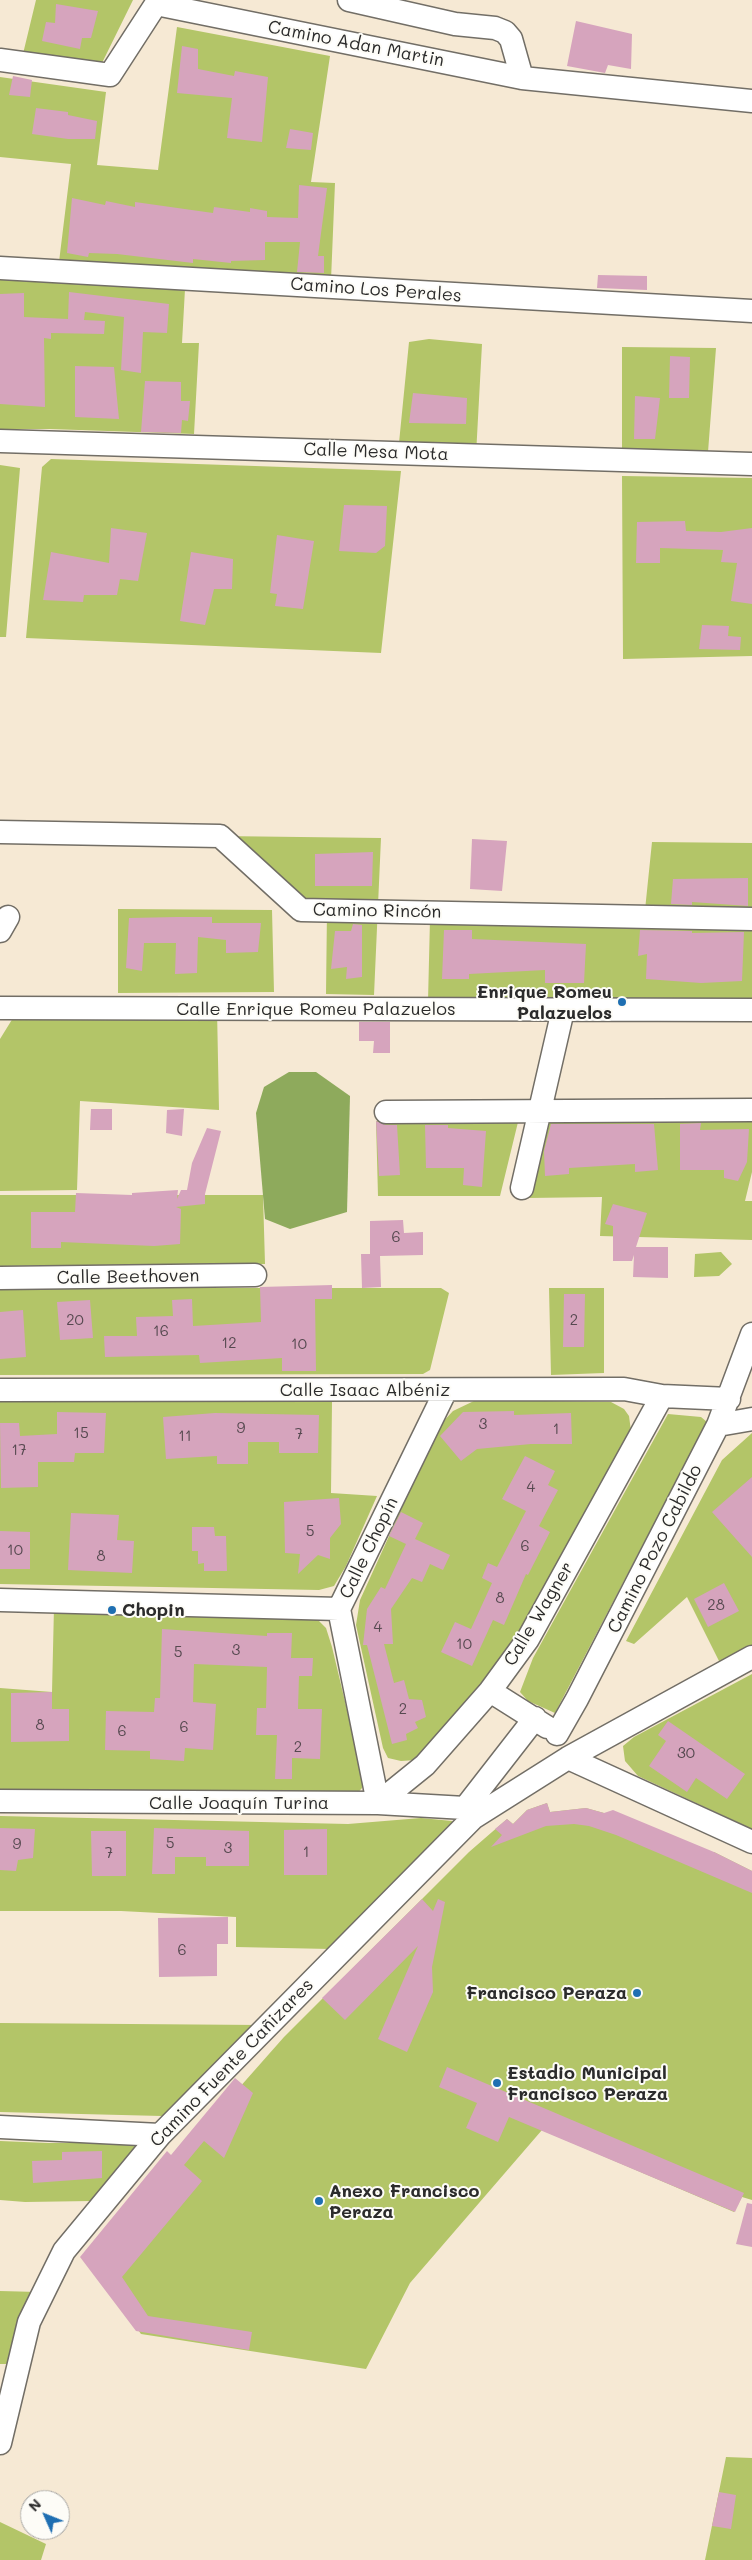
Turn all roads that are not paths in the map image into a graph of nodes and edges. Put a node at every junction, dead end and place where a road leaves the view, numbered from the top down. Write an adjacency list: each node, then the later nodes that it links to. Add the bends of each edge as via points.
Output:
1 (349, 0): 3 (street, via 505,32 511,39)
2 (0, 60): 3 (street, Camino Adan Martin, via 110,75 156,4)
3 (522, 78): 4 (street, Camino Adan Martin)
4 (752, 101)
5 (0, 268): 6 (street, Camino Los Perales)
6 (752, 311)
7 (0, 441): 8 (street, Calle Mesa Mota)
8 (752, 464)
9 (0, 832): 10 (street, Camino Rincón, via 220,836 301,910)
10 (752, 919)
11 (0, 1008): 12 (street, Calle Enrique Romeu Palazuelos)
12 (564, 1010): 13 (street, Calle Enrique Romeu Palazuelos); 14 (street)
13 (752, 1010)
14 (540, 1110): 15 (street); 16 (street); 17 (street)
15 (752, 1110)
16 (386, 1112)
17 (522, 1188)
18 (255, 1275): 19 (street, Calle Beethoven)
19 (0, 1278)
20 (752, 1334): 24 (street, Camino Pozo Cabildo)
21 (0, 1390): 22 (street, Calle Isaac Albéniz)
22 (446, 1390): 23 (street, Calle Isaac Albéniz, via 624,1390); 28 (street, Calle Chopín)
23 (662, 1396): 24 (street, Calle Isaac Albéniz); 30 (street, Calle Wagner, via 528,1639)
24 (729, 1399): 26 (street, Camino Pozo Cabildo)
25 (752, 1419): 26 (street)
26 (718, 1425): 32 (street, Camino Pozo Cabildo)
27 (0, 1600): 28 (street)
28 (339, 1609): 35 (street, Calle Chopín)
29 (752, 1657): 33 (street, Camino Fuente Cañizares)
30 (490, 1691): 31 (street); 35 (street, Calle Wagner, via 425,1765)
31 (535, 1718): 32 (street); 36 (street)
32 (557, 1734): 33 (street)
33 (568, 1758): 36 (street, Camino Fuente Cañizares); 37 (street)
34 (0, 1801): 35 (street, Calle Joaquín Turina)
35 (378, 1803): 36 (street, Calle Joaquín Turina)
36 (469, 1813): 39 (street, Camino Fuente Cañizares)
37 (752, 1842)
38 (0, 2127): 39 (street)
39 (160, 2135): 40 (street, Camino Fuente Cañizares, via 64,2251 29,2322)
40 (8, 2380): 41 (street, Camino Fuente Cañizares)
41 (0, 2443)

